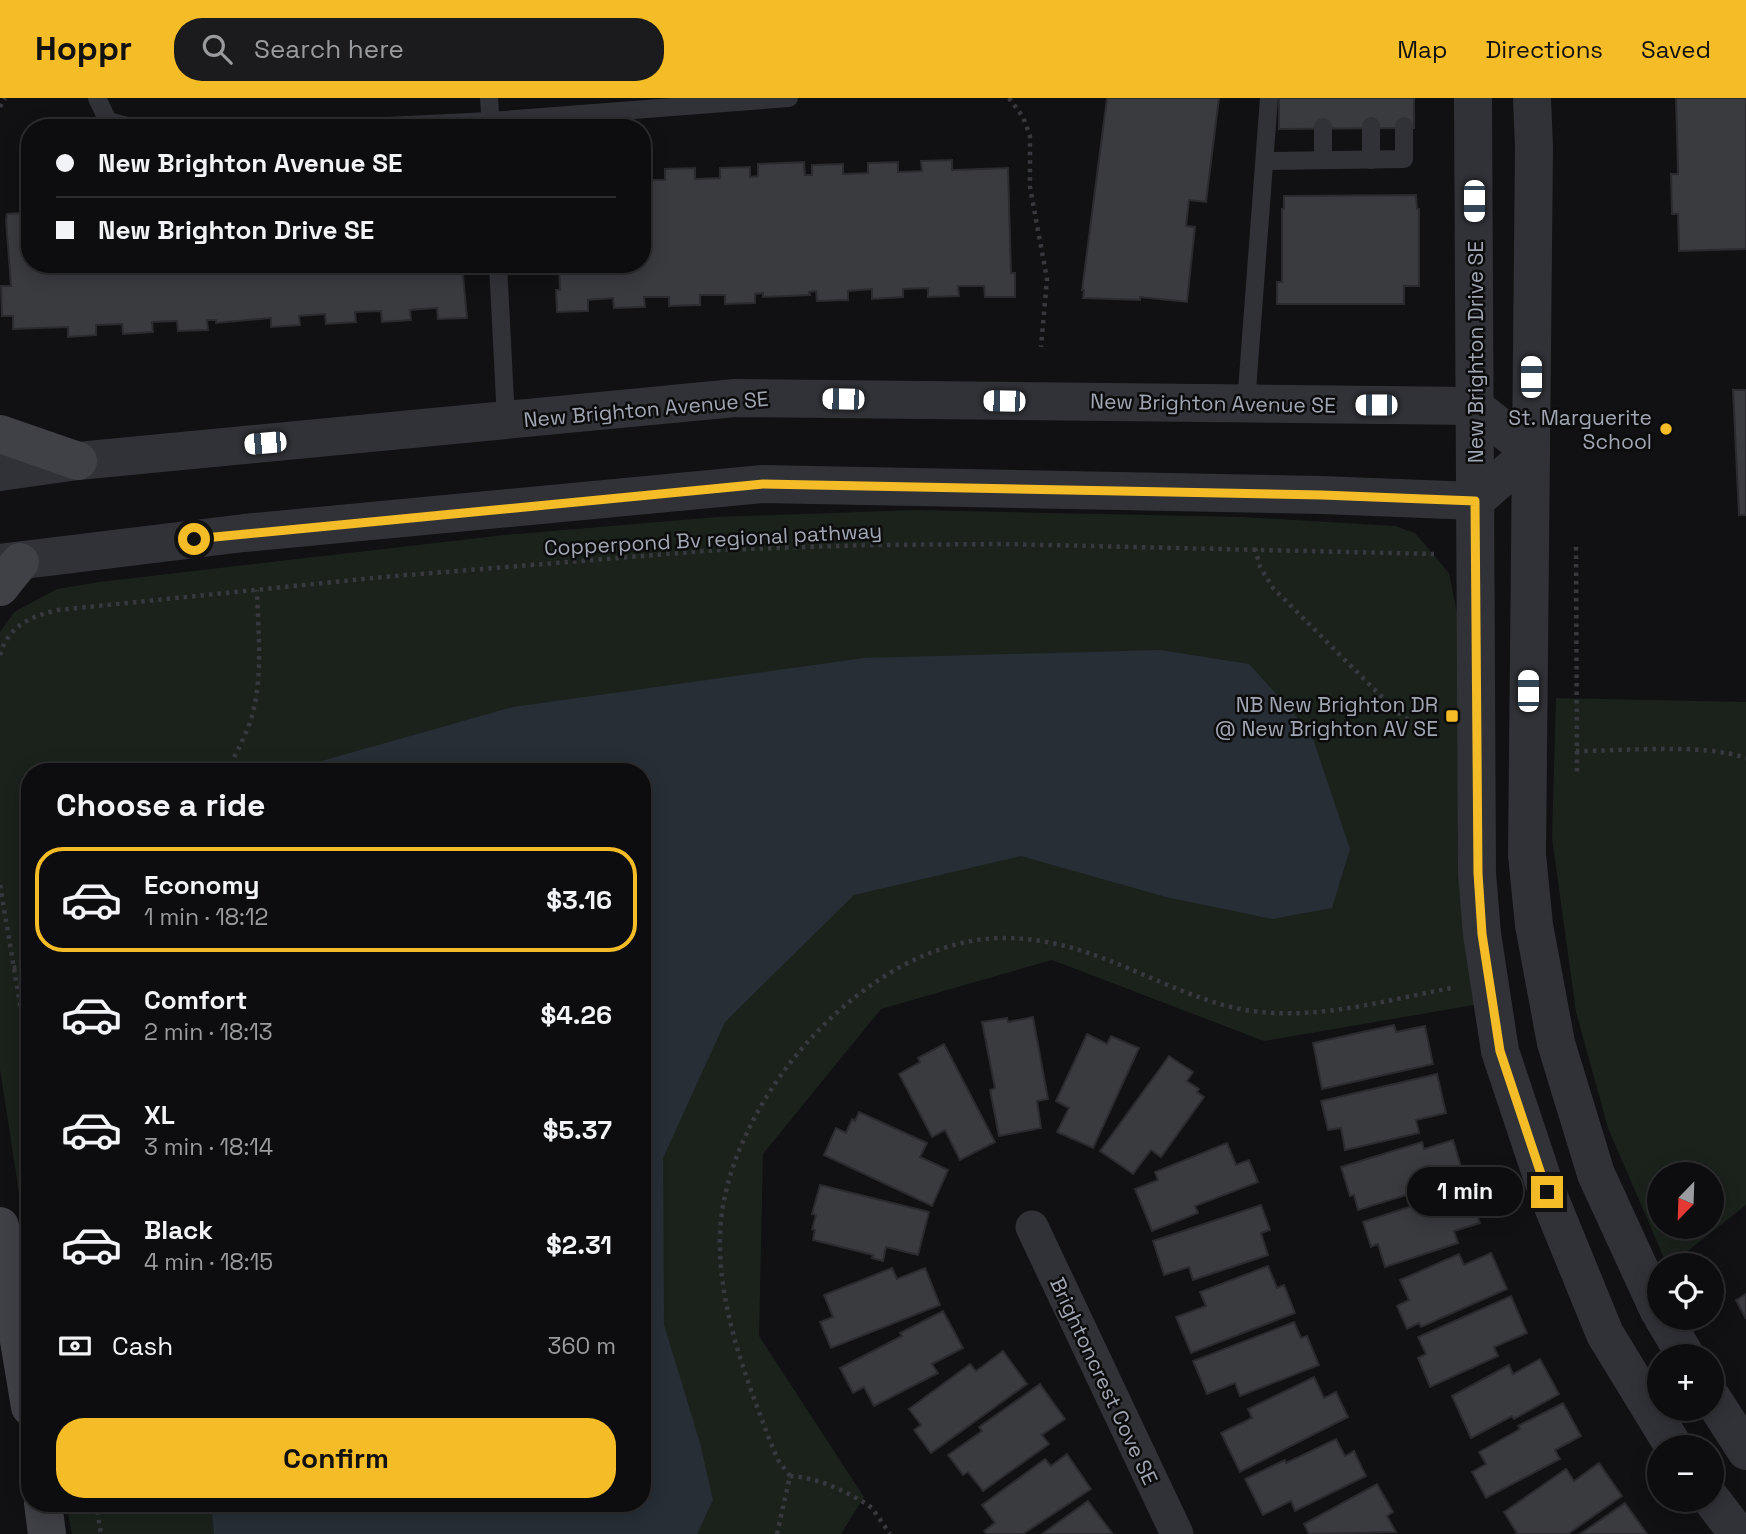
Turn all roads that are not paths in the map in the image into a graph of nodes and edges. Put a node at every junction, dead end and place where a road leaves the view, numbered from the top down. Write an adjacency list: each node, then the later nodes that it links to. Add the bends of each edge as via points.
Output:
1 (97, 98): 7 (lane)
2 (489, 98): 8 (lane)
3 (789, 98): 9 (lane)
4 (1269, 98): 15 (lane)
5 (1473, 98): 18 (street, New Brighton Drive SE)
6 (1532, 98): 21 (street)
7 (107, 119)
8 (491, 119)
9 (548, 119)
10 (1371, 126): 14 (lane)
11 (1404, 126): 14 (lane, via 1404,159)
12 (1324, 127): 13 (lane)
13 (1323, 160): 14 (lane); 15 (lane)
14 (1371, 160)
15 (1265, 161): 17 (lane)
16 (498, 273): 19 (lane)
17 (1246, 404): 18 (street, New Brighton Avenue SE); 19 (street, New Brighton Avenue SE, via 735,398)
18 (1474, 406): 21 (street); 24 (street, New Brighton Drive SE)
19 (506, 420): 22 (street, New Brighton Avenue SE)
20 (0, 434): 22 (main road)
21 (1531, 452): 24 (street); 28 (street, via 1527,855 1534,925 1556,1043 1596,1174)
22 (78, 461): 23 (street, New Brighton Avenue SE)
23 (0, 472)
24 (1475, 501): 25 (street, via 763,484 244,533); 31 (street, New Brighton Drive SE, via 1478,873 1482,934 1500,1051 1547,1192 1605,1334)
25 (7, 571)
26 (0, 1226): 29 (main road)
27 (1032, 1227): 36 (street, Brightoncrest Cove SE)
28 (1647, 1285)
29 (21, 1353)
30 (1724, 1417): 32 (street)
31 (1667, 1435)
32 (1746, 1451)
33 (44, 1512): 35 (main road)
34 (1721, 1512): 37 (street)
35 (47, 1534)
36 (1177, 1534)
37 (1738, 1534)

